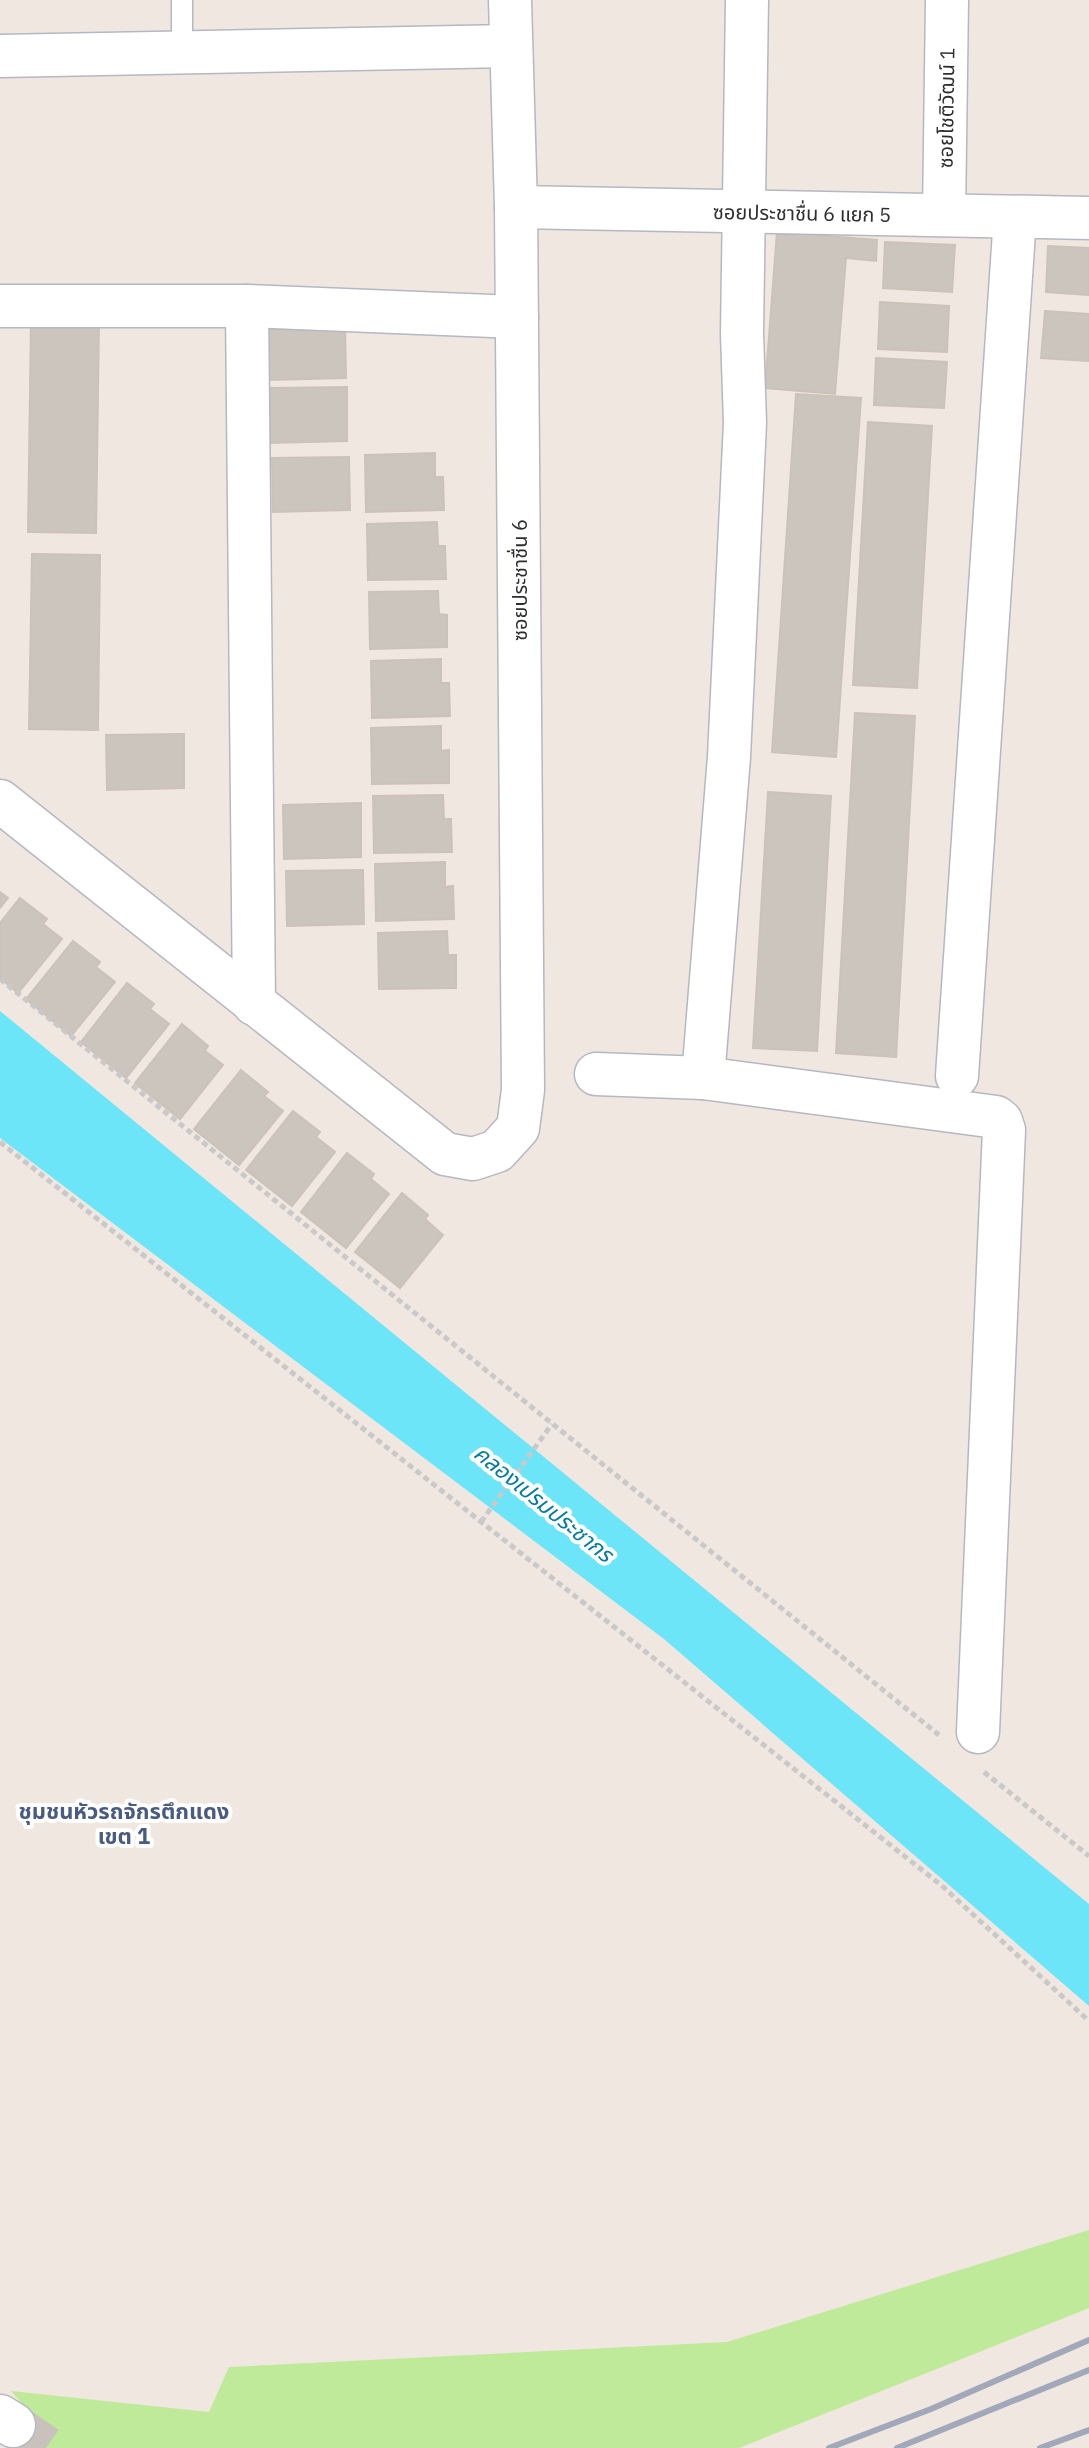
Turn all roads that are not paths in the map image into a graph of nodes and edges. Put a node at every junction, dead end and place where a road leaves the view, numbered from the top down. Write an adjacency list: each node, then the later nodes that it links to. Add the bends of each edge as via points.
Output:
1 (182, 0): 6 (lane)
2 (510, 0): 5 (street, ซอยประชาชื่น 6)
3 (747, 0): 9 (street)
4 (947, 0): 10 (street, ซอยโชติวัฒน์ 1)
5 (509, 46): 6 (street); 8 (street, ซอยประชาชื่น 6)
6 (182, 52): 7 (street)
7 (0, 56)
8 (516, 207): 9 (street, ซอยประชาชื่น 6 แยก 5); 15 (street, ซอยประชาชื่น 6)
9 (745, 212): 10 (street, ซอยประชาชื่น 6 แยก 5); 20 (street, via 741,513 729,757)
10 (944, 215): 11 (street, ซอยประชาชื่น 6 แยก 5)
11 (1015, 217): 12 (street, ซอยประชาชื่น 6 แยก 5); 19 (street)
12 (1089, 218)
13 (0, 306): 14 (street)
14 (247, 306): 15 (street); 17 (street)
15 (517, 317): 17 (street, ซอยประชาชื่น 6, via 523,1090 518,1128 497,1151 473,1159 445,1154)
16 (0, 801): 17 (street)
17 (254, 1004)
18 (596, 1074): 20 (street)
19 (957, 1076)
20 (703, 1078): 21 (street, via 1001,1121 1004,1146)
21 (969, 1748)

